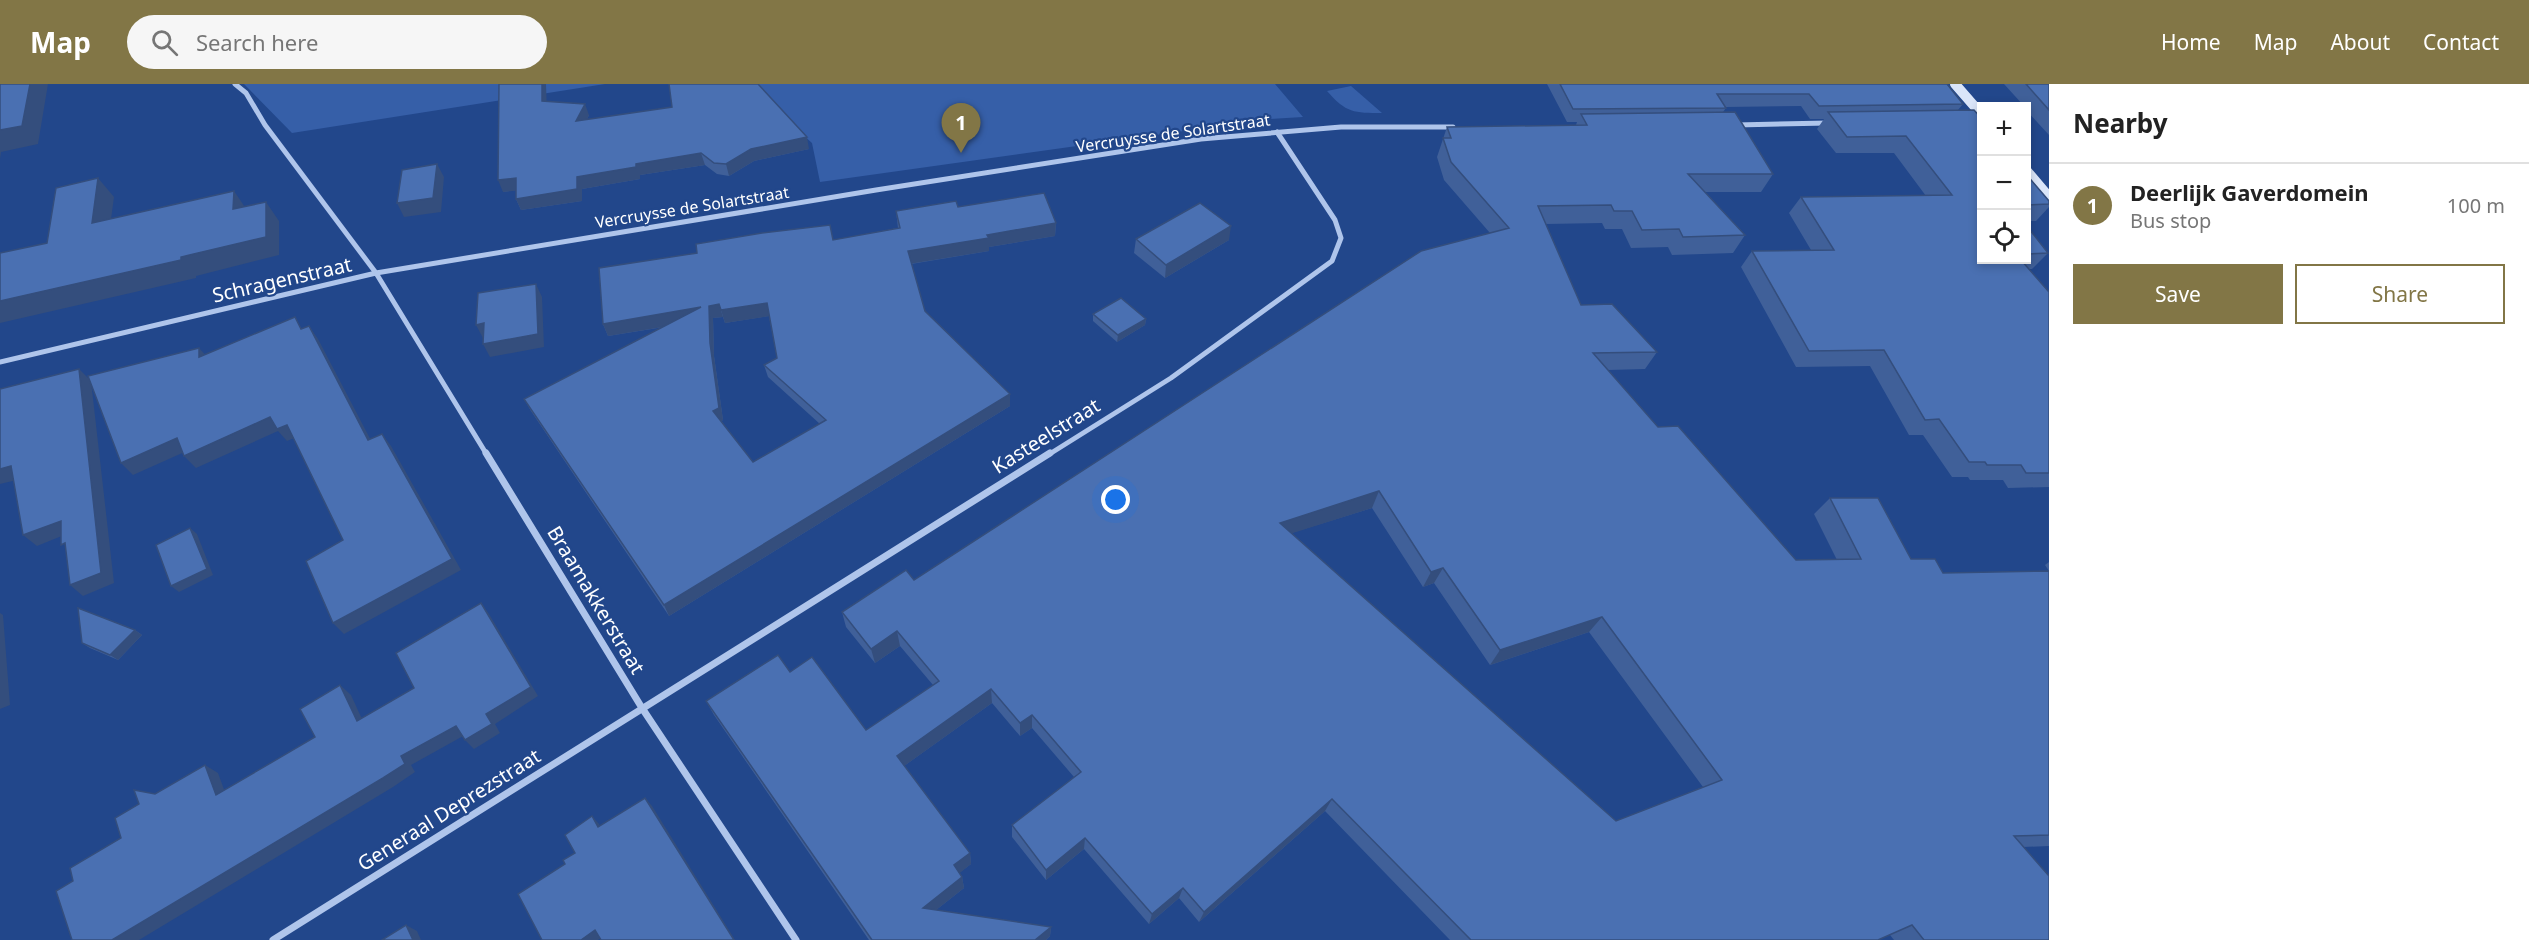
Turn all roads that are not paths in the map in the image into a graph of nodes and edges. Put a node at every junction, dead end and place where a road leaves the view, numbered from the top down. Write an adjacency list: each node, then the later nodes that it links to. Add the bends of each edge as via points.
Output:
1 (235, 84): 10 (street, Schragenstraat, via 246,93 265,125)
2 (1955, 84): 3 (street)
3 (1977, 109)
4 (1832, 123): 5 (street)
5 (1733, 125)
6 (1458, 127): 7 (street, Vercruysse de Solartstraat, via 1341,127)
7 (1277, 132): 10 (street, Vercruysse de Solartstraat, via 1201,139); 12 (street, Kasteelstraat, via 1335,220 1341,238 1332,261 1171,378)
8 (2031, 176): 9 (street)
9 (2049, 198)
10 (376, 273): 11 (street, Schragenstraat); 12 (street, Braamakkerstraat)
11 (0, 362)
12 (642, 708): 13 (street, Generaal Deprezstraat); 14 (street, Braamakkerstraat)
13 (273, 940)
14 (796, 940)

